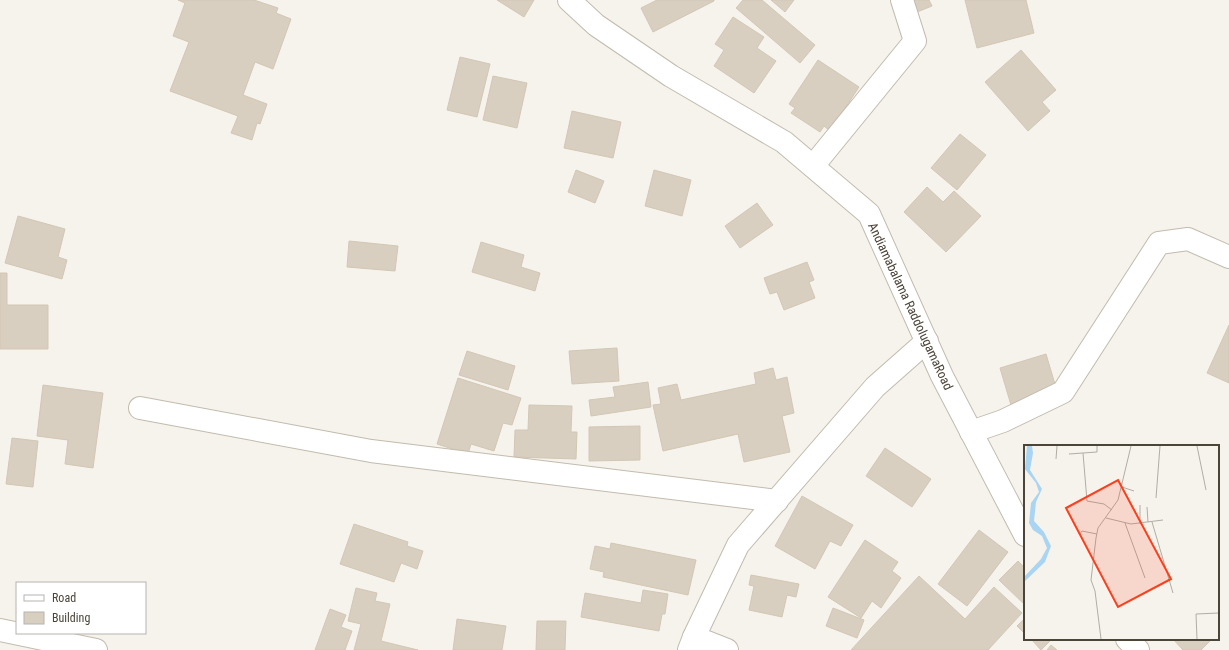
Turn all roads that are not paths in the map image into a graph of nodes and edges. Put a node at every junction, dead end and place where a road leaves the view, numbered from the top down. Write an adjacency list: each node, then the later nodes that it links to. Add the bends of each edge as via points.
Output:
1 (569, 0): 3 (street, Andiamabalama RaddolugamaRoad, via 596,25 671,76 784,142)
2 (902, 0): 3 (street, via 915,42)
3 (813, 166): 5 (street, Andiamabalama RaddolugamaRoad, via 869,214)
4 (1229, 257): 7 (street, via 1188,240 1159,242 1063,392 1003,421)
5 (927, 341): 7 (street, Andiamabalama RaddolugamaRoad); 8 (street, via 875,387)
6 (140, 408): 8 (street, via 371,451)
7 (971, 432): 9 (street, Andiamabalama RaddolugamaRoad)
8 (776, 501): 14 (street, via 738,545)
9 (1024, 533)
10 (0, 630): 11 (street)
11 (16, 633)
12 (19, 634): 15 (street)
13 (1127, 640): 17 (street)
14 (691, 643): 16 (street)
15 (96, 650)
16 (728, 650)
17 (1138, 650)

